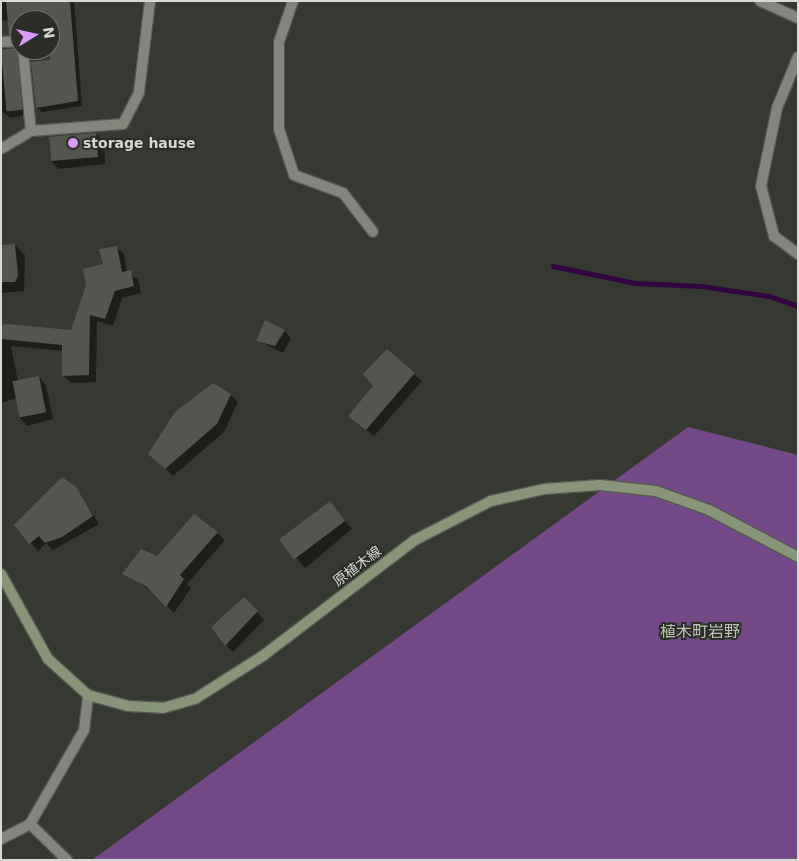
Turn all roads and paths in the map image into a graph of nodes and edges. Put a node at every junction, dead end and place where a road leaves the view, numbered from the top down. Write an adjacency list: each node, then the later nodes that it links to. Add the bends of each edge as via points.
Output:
1 (150, 1): 7 (street, via 139,92 123,124)
2 (293, 1): 9 (street, via 279,42 279,129 294,175 342,193)
3 (760, 1): 4 (street)
4 (798, 18)
5 (798, 57): 10 (street, via 777,108 761,186 774,236)
6 (24, 60): 7 (street)
7 (32, 131): 8 (street)
8 (1, 149)
9 (373, 232)
10 (798, 254)
11 (798, 557): 13 (main road, 原植木線, via 709,510 656,491 600,485 544,490 491,501 415,540 264,655 195,699 146,707)
12 (1, 574): 13 (main road, via 48,659)
13 (88, 695): 14 (street, via 84,730)
14 (30, 824): 15 (street); 16 (street)
15 (1, 839)
16 (67, 860)

